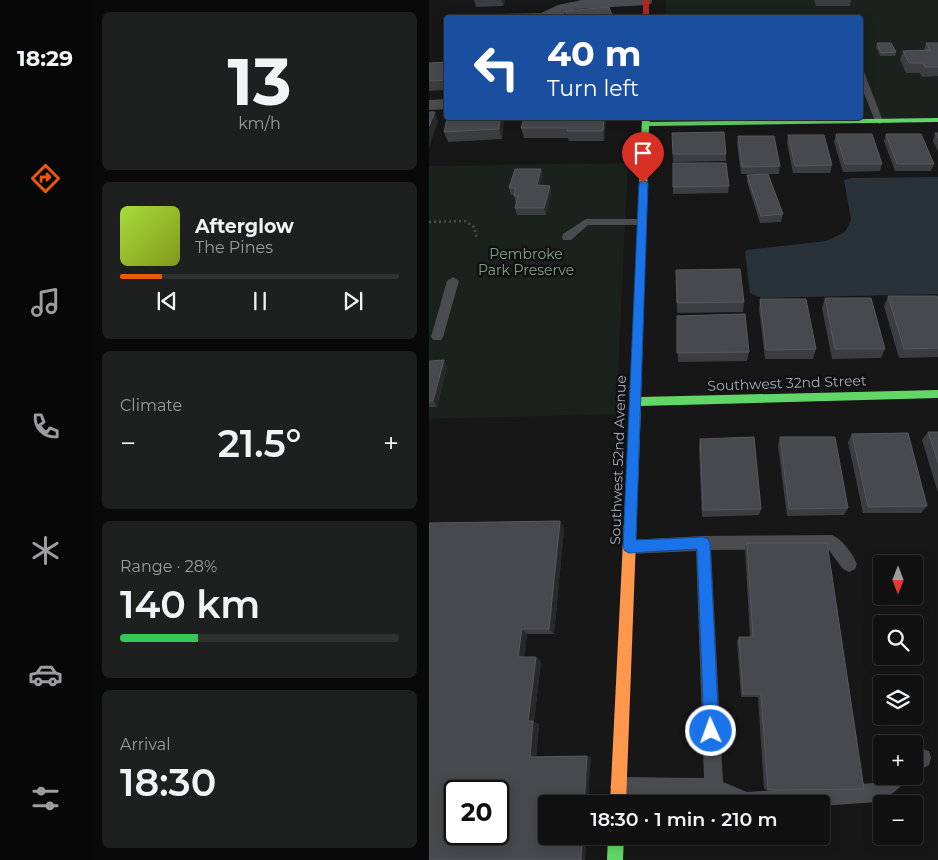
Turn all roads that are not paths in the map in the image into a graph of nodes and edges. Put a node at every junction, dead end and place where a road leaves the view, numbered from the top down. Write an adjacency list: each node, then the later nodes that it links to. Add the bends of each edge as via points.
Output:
1 (646, 0): 2 (street, via 584,4 557,9); 3 (street)
2 (546, 15)
3 (646, 15)
4 (863, 80): 9 (lane)
5 (444, 104): 6 (street)
6 (429, 105)
7 (938, 120): 9 (street)
8 (646, 121): 9 (street); 10 (street, Southwest 52nd Avenue)
9 (879, 121)
10 (642, 222): 11 (lane, via 585,222); 15 (street, Southwest 52nd Avenue)
11 (567, 237)
12 (453, 281): 13 (lane)
13 (437, 337)
14 (938, 394): 15 (street, Southwest 32nd Street)
15 (636, 402): 17 (street, Southwest 52nd Avenue)
16 (703, 543): 17 (lane); 18 (lane, via 831,542); 20 (lane)
17 (629, 547): 21 (street, Southwest 52nd Avenue)
18 (849, 564)
19 (886, 785): 20 (lane, via 877,792 747,802)
20 (714, 788): 21 (lane)
21 (618, 795)
22 (616, 845): 23 (street)
23 (615, 860)

